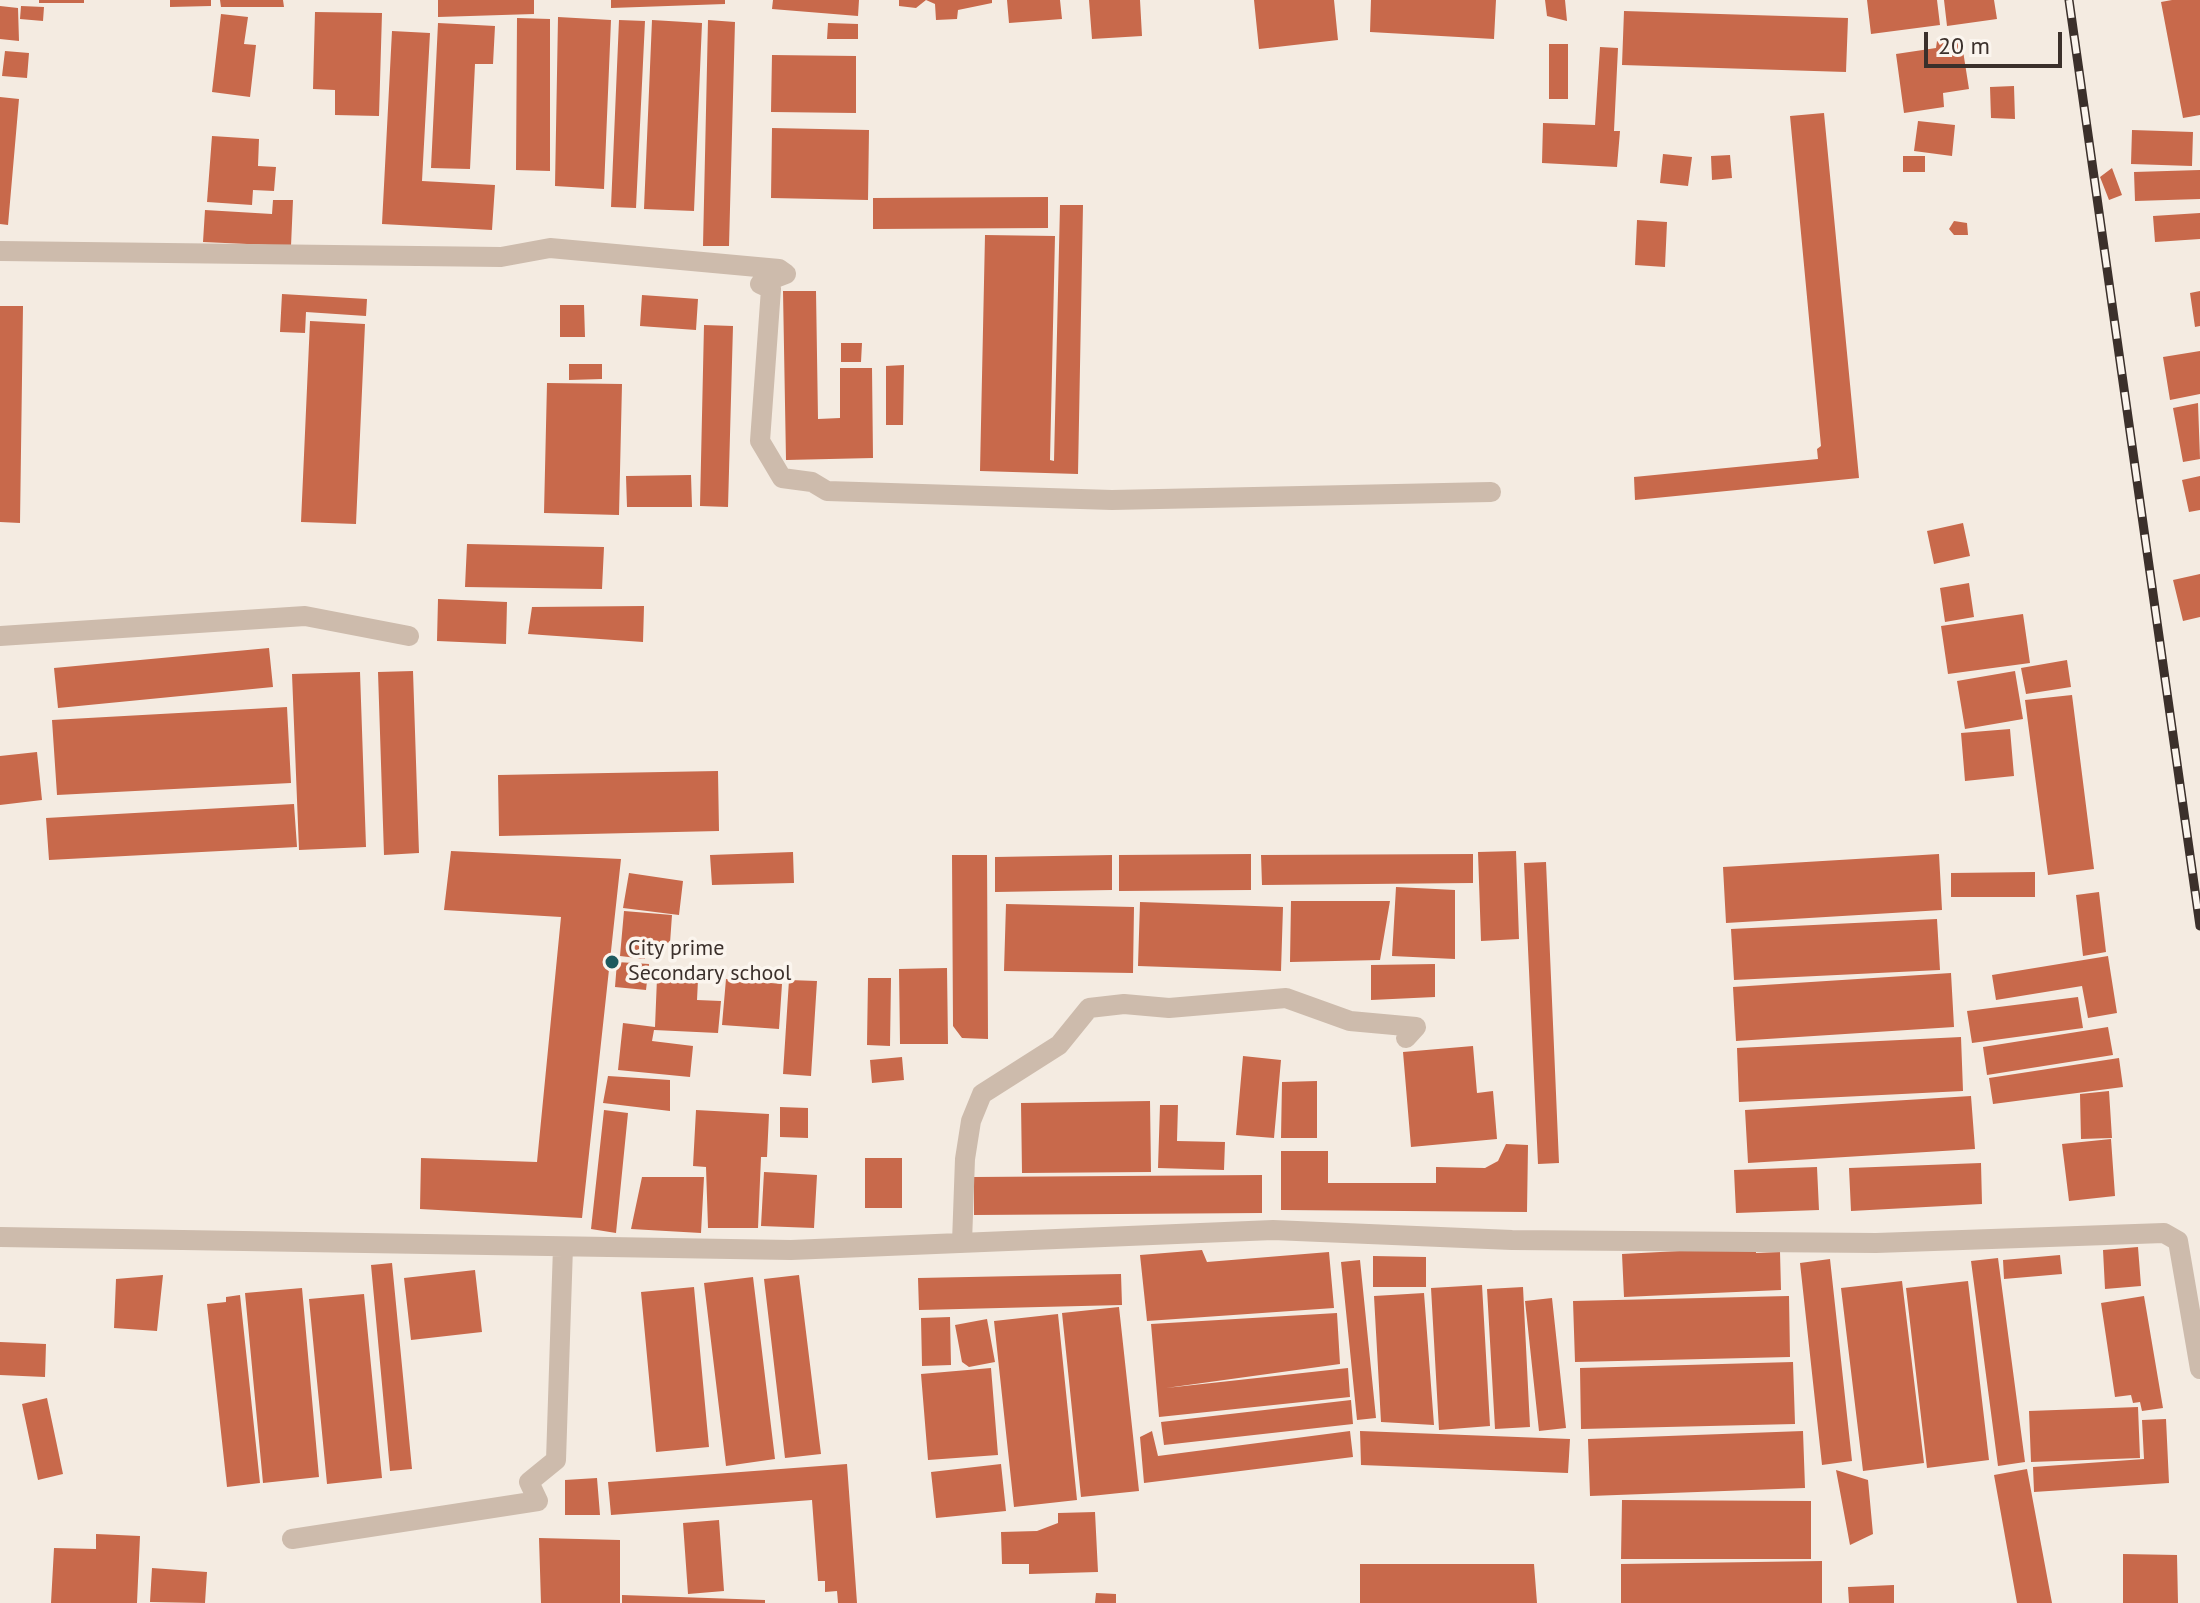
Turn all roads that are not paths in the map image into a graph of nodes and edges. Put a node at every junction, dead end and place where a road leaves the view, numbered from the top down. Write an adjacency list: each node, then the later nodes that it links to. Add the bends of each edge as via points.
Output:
1 (0, 251): 2 (street, via 501,257 550,248 779,269 786,274 760,284 771,289 760,441 782,478 812,482 827,491 1112,500)
2 (1491, 492)
3 (0, 636): 4 (street, via 305,616)
4 (409, 636)
5 (1406, 1038): 7 (street, via 1416,1027 1350,1021 1286,998 1169,1008 1089,1008 1059,1045 982,1094 965,1159)
6 (0, 1237): 8 (street)
7 (962, 1242): 8 (street, via 791,1250); 9 (street, via 1273,1230 1512,1240 1876,1243 2164,1233 2178,1241)
8 (563, 1247): 10 (street, via 556,1460 529,1482 538,1501)
9 (2200, 1369)
10 (292, 1539)

